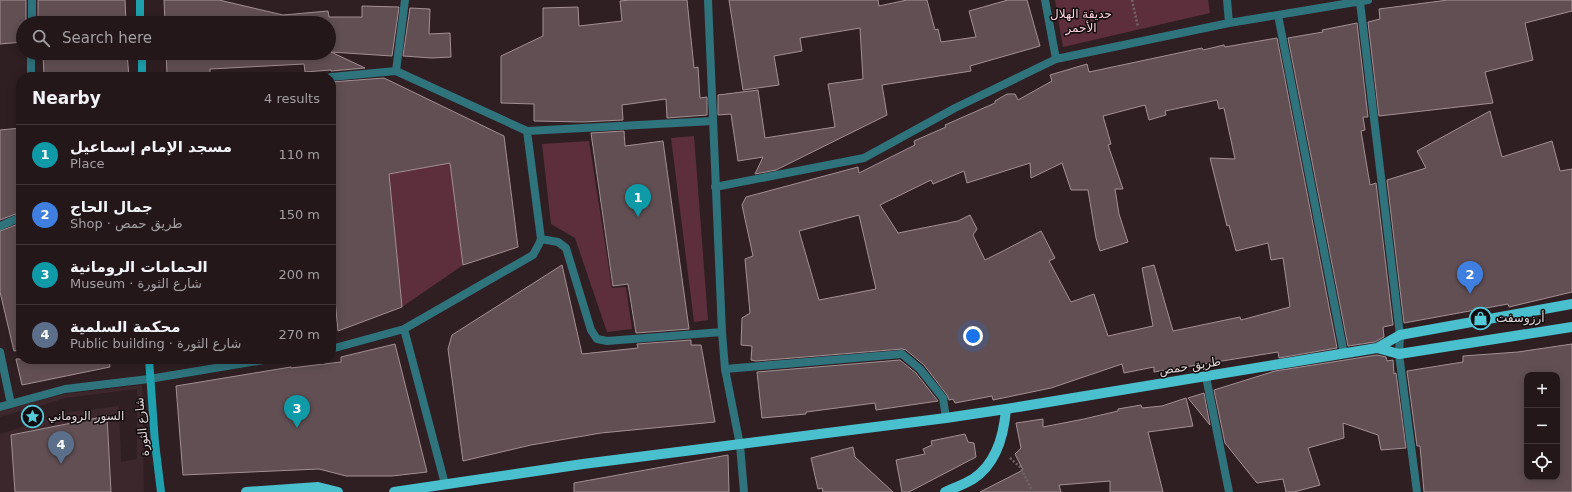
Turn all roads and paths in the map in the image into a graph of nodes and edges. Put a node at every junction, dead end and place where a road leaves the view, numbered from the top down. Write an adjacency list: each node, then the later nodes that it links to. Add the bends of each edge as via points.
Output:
1 (32, 0): 10 (street)
2 (140, 0): 11 (main road)
3 (405, 0): 17 (street)
4 (708, 0): 21 (street)
5 (1045, 0): 14 (street)
6 (1132, 0): 13 (path)
7 (1226, 0): 12 (street)
8 (1363, 1): 9 (street); 31 (street)
9 (1278, 15): 12 (street); 35 (street)
10 (32, 16)
11 (140, 16)
12 (1229, 23): 13 (street)
13 (1141, 41): 14 (street)
14 (1056, 59): 23 (street, via 955,108 864,158)
15 (31, 60): 18 (street)
16 (142, 60): 19 (main road)
17 (396, 71): 20 (street); 22 (street)
18 (31, 72)
19 (142, 72)
20 (336, 77)
21 (713, 122): 22 (street); 23 (street)
22 (527, 131): 26 (street)
23 (715, 187): 30 (street)
24 (16, 219): 25 (street)
25 (0, 226)
26 (540, 239): 29 (street, via 533,255); 30 (street, via 558,242 566,248 591,330 597,339 607,341)
27 (1572, 304): 31 (main road, طريق حمص)
28 (1572, 327): 36 (main road, طريق حمص)
29 (404, 329): 32 (street); 48 (street)
30 (722, 332): 39 (street)
31 (1400, 335): 33 (main road, طريق حمص); 36 (street)
32 (336, 348)
33 (1377, 348): 35 (main road, طريق حمص); 36 (main road, طريق حمص)
34 (0, 352): 42 (street)
35 (1344, 354): 40 (main road, طريق حمص)
36 (1399, 354): 57 (street)
37 (148, 364): 41 (main road, شارع الثورة)
38 (240, 364): 41 (street)
39 (725, 370): 45 (street, via 902,354 920,369 943,398); 46 (street)
40 (1206, 376): 44 (main road, طريق حمص); 56 (street)
41 (149, 379): 42 (street, via 65,389); 49 (main road, شارع الثورة)
42 (11, 404): 43 (street)
43 (0, 407)
44 (1006, 408): 45 (main road, طريق حمص); 47 (main road)
45 (946, 418): 46 (main road, طريق حمص)
46 (740, 445): 48 (main road, طريق حمص); 53 (street)
47 (998, 448): 54 (main road, via 983,470 973,479); 55 (path, via 1020,467)
48 (444, 484): 52 (main road, طريق حمص)
49 (161, 492)
50 (246, 492): 51 (main road, via 318,487)
51 (338, 492)
52 (394, 492)
53 (744, 492)
54 (945, 492)
55 (1033, 492)
56 (1229, 492)
57 (1417, 492)

